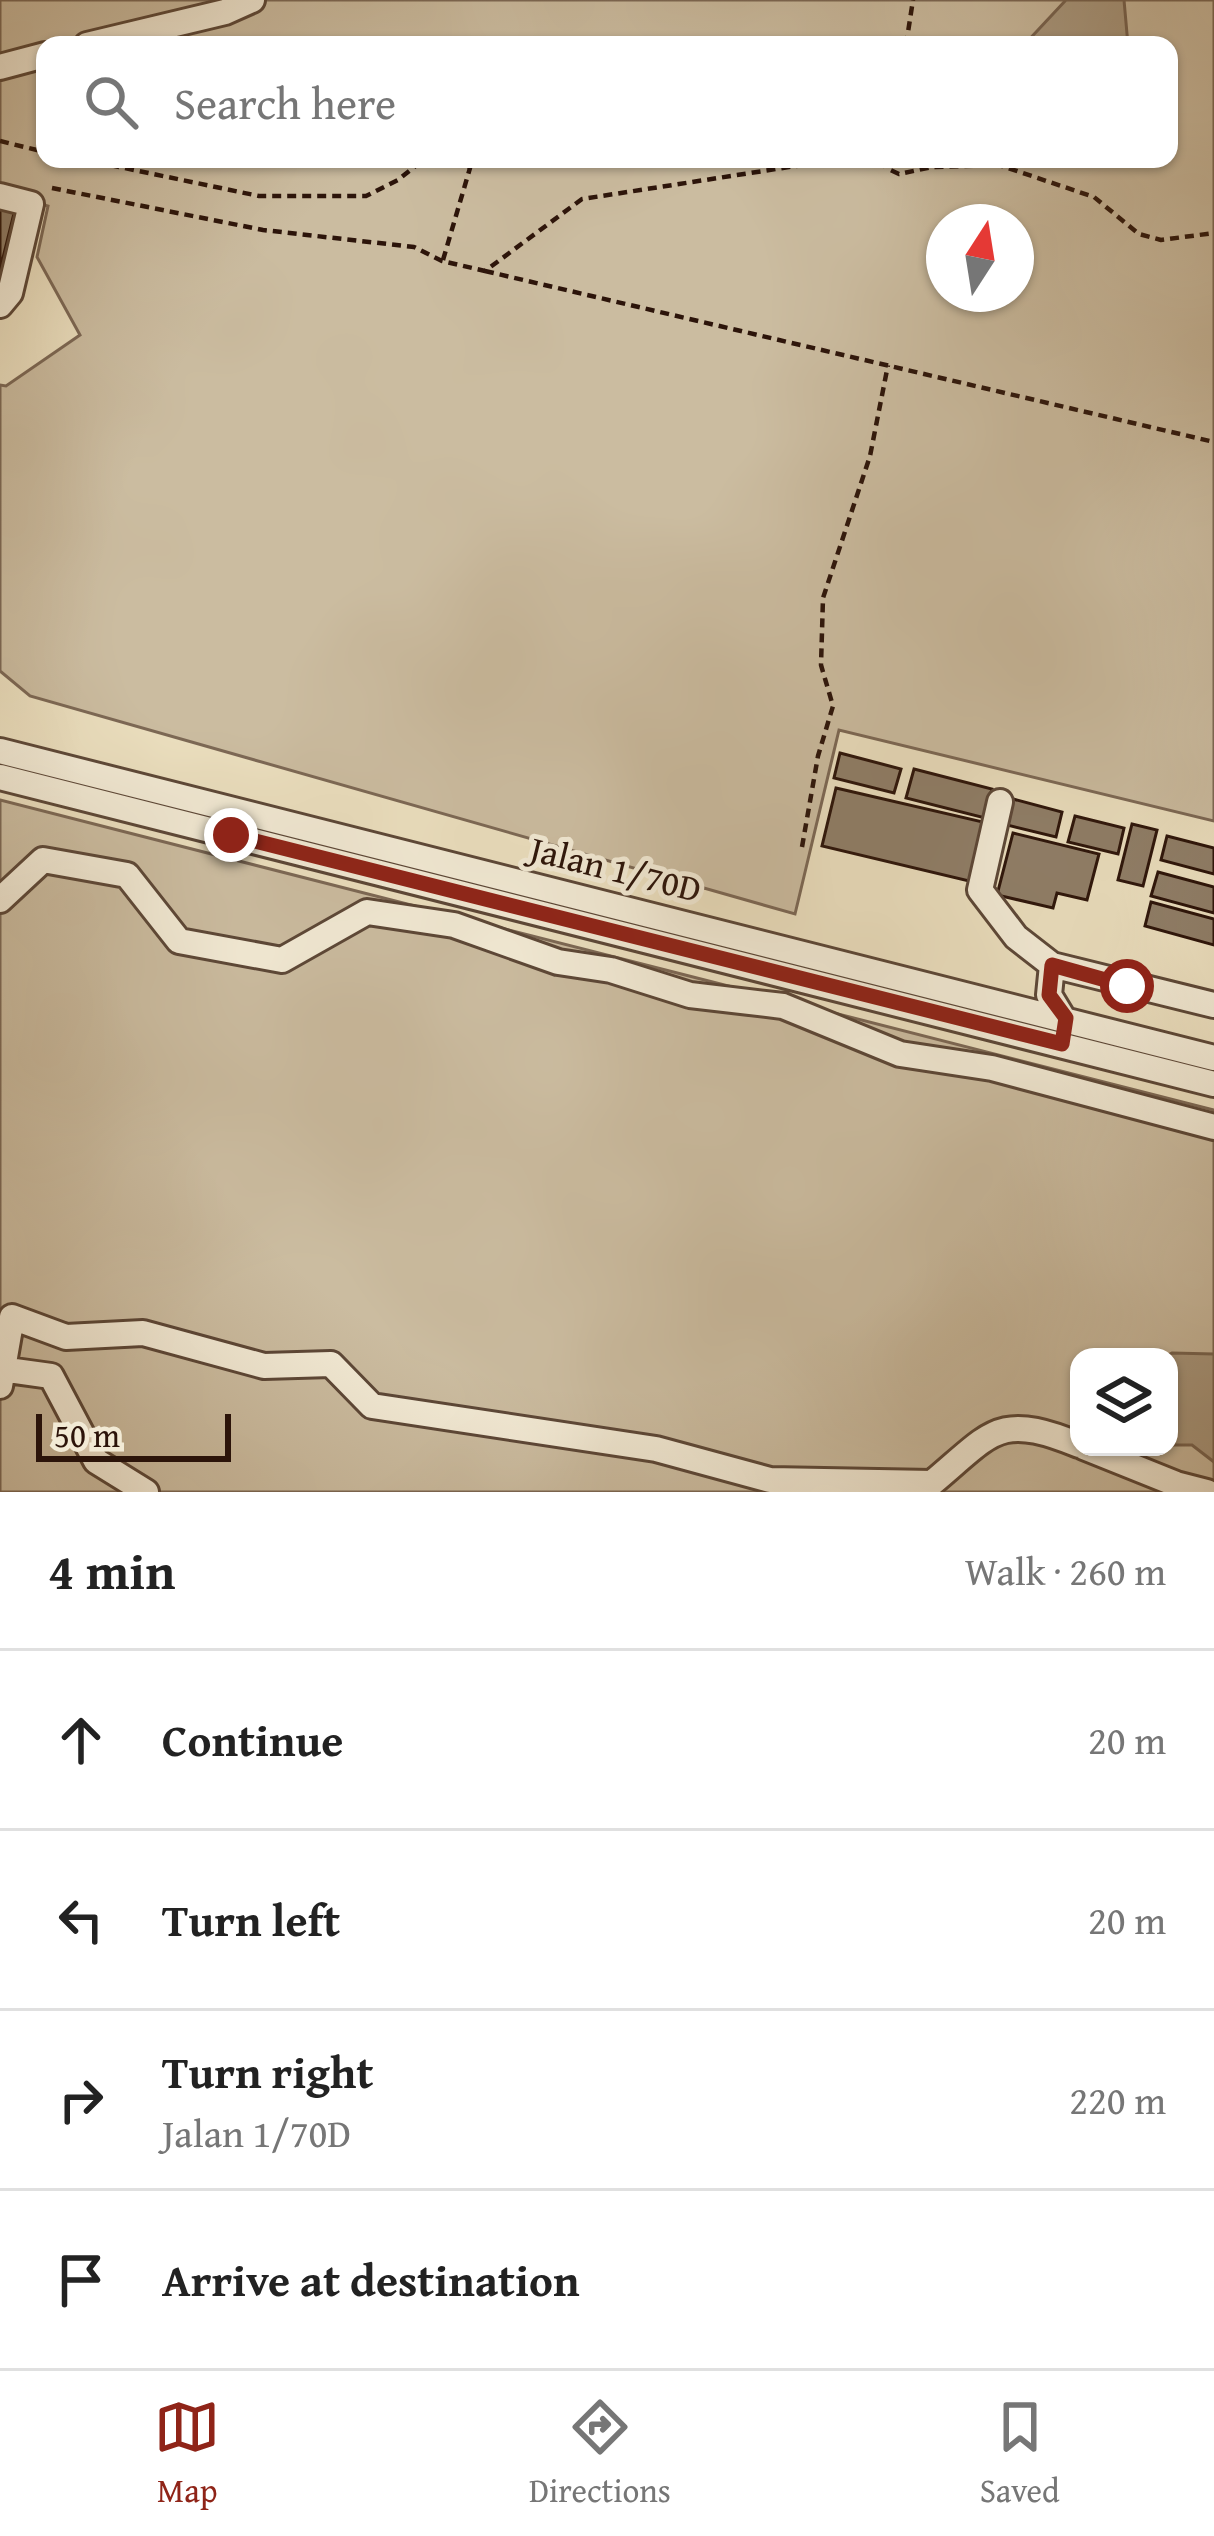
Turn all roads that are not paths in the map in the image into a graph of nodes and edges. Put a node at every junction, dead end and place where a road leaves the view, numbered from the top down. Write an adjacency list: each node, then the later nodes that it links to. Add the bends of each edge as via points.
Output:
1 (252, 0): 2 (street)
2 (125, 36)
3 (36, 58): 4 (street)
4 (0, 67)
5 (0, 196): 6 (street, via 31,204 10,293)
6 (0, 305)
7 (0, 751): 13 (street, Jalan 1/70D)
8 (0, 777): 13 (street, Jalan 1/70D)
9 (1000, 802): 11 (street, via 980,890 1016,937)
10 (0, 900): 16 (street, via 43,860 127,875 179,941 282,960 367,912 454,925 690,995 783,1006 900,1054 992,1068)
11 (1052, 965): 12 (street); 13 (street, via 1049,995)
12 (1214, 1005)
13 (1064, 1031): 14 (street, Jalan 1/70D); 15 (street, Jalan 1/70D)
14 (1214, 1058)
15 (1214, 1084)
16 (1214, 1126)
17 (2, 1375): 18 (street, via 12,1317 66,1337 143,1334 264,1366 331,1364 371,1406 656,1449 770,1480 932,1484 995,1430 1038,1428); 20 (street, via 51,1376 96,1461)
18 (1070, 1441)
19 (1107, 1456): 21 (street)
20 (146, 1492)
21 (1207, 1492)

